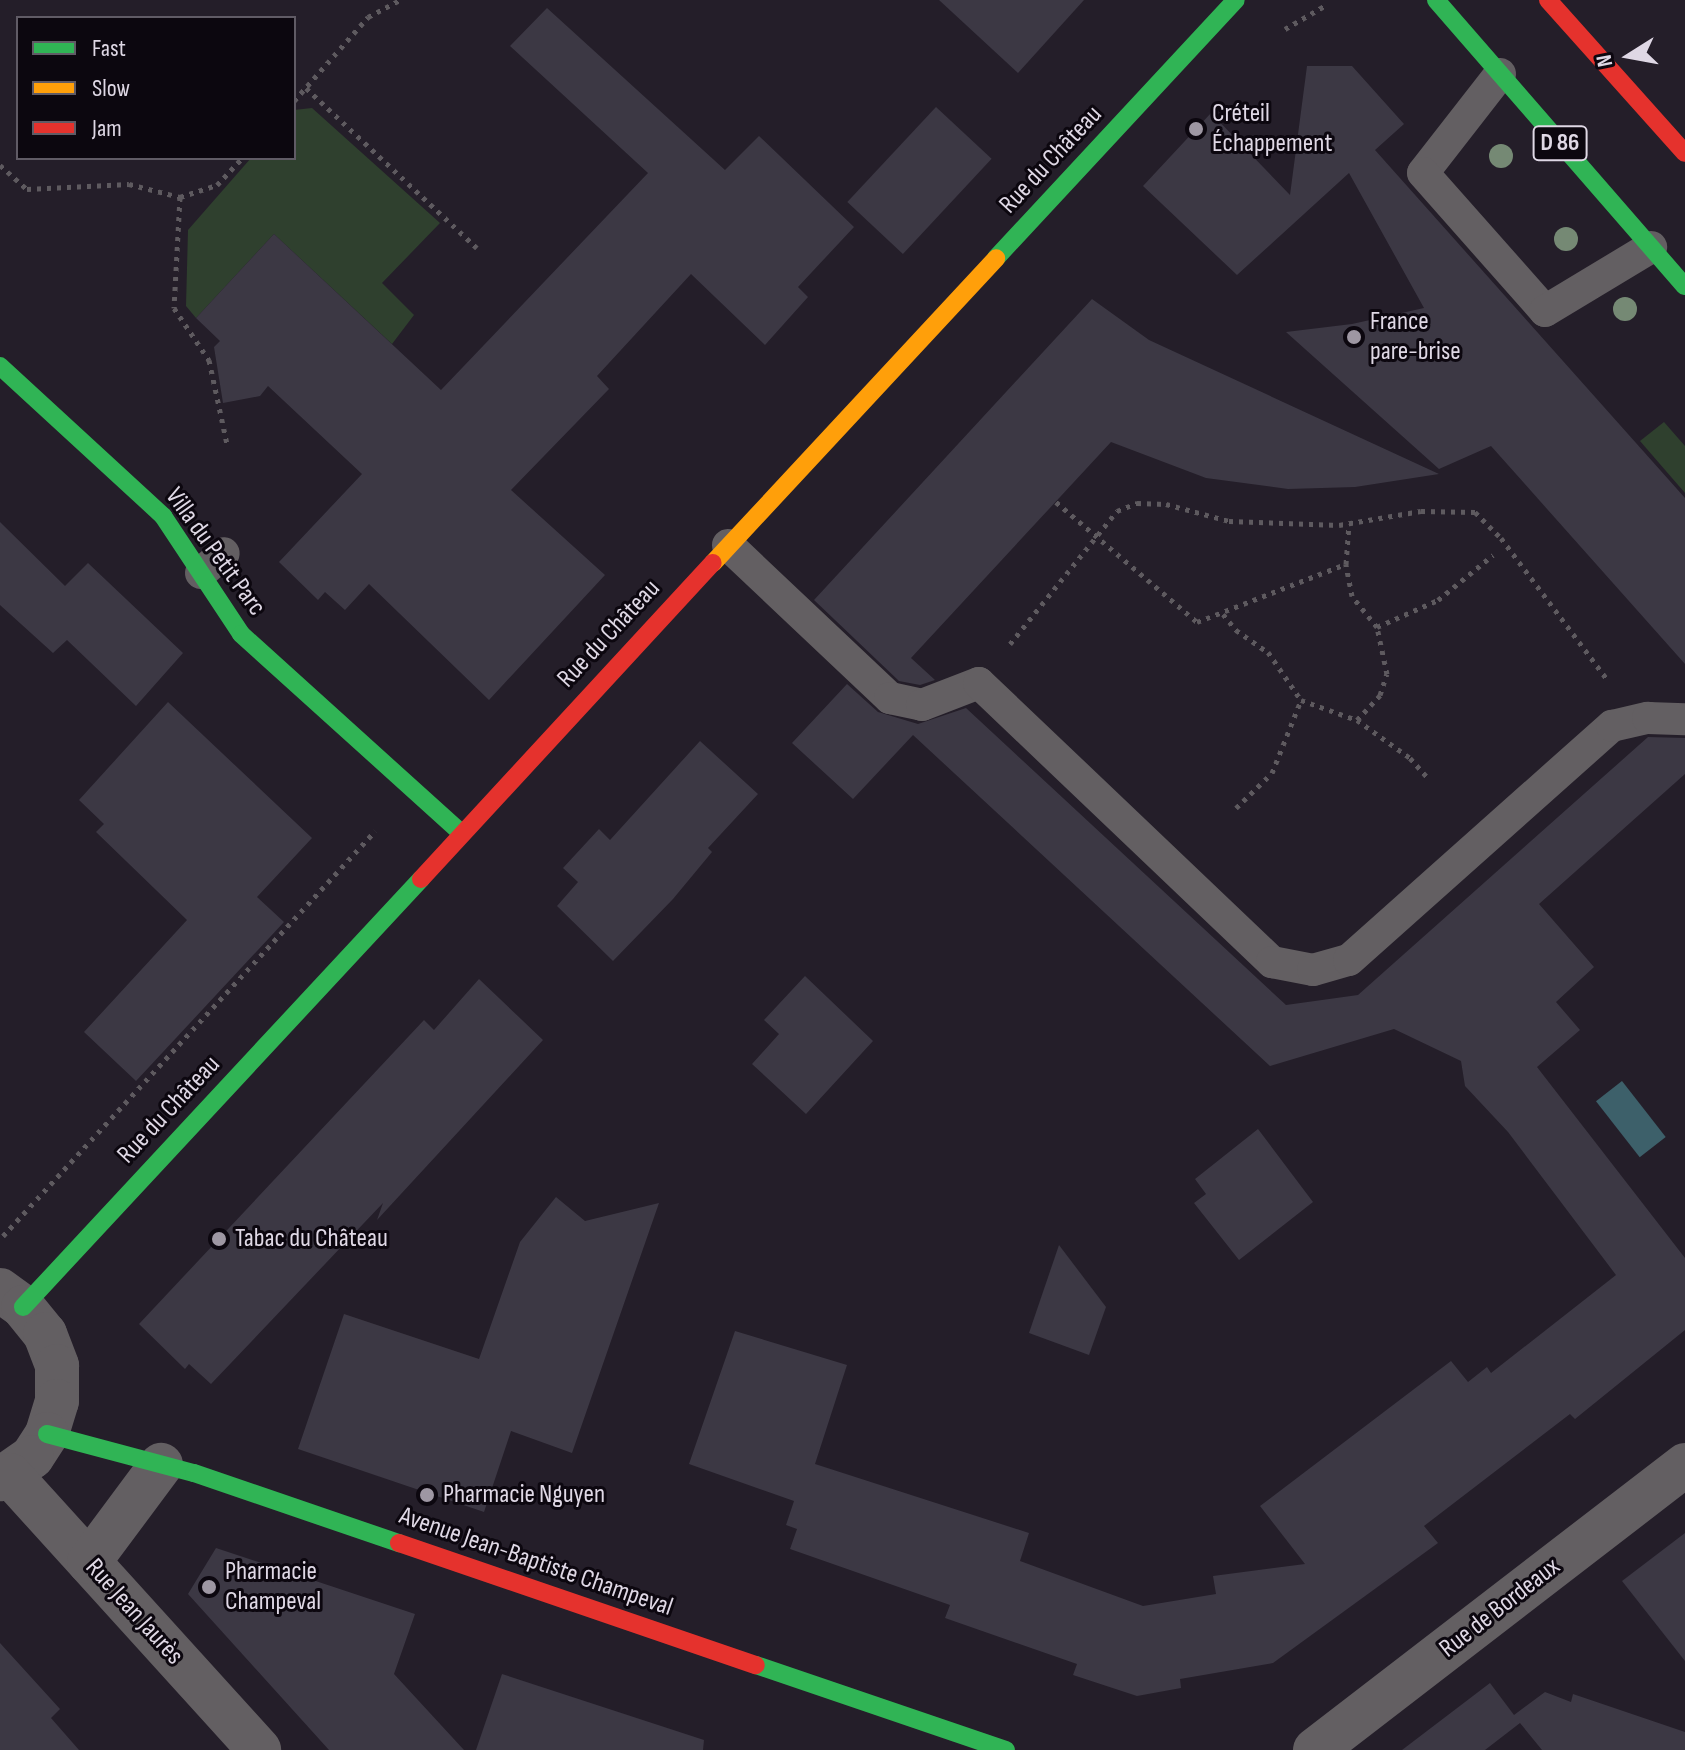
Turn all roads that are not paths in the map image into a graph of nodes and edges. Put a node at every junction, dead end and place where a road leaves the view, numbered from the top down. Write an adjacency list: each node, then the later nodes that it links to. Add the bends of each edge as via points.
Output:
1 (1236, 0): 9 (street, Rue du Château)
2 (1436, 0): 4 (street, D 86)
3 (1548, 0): 5 (street)
4 (1500, 74): 6 (street, D 86); 6 (lane, via 1423,173 1545,311)
5 (1685, 153)
6 (1651, 247): 7 (street, D 86)
7 (1685, 286)
8 (0, 366): 11 (street, Villa du Petit Parc, via 212,563 241,634)
9 (728, 545): 10 (lane, via 890,698 922,705 979,683 1272,962 1313,970 1349,960 1612,726); 11 (street, Rue du Château)
10 (1685, 719)
11 (460, 832): 12 (street, Rue du Château)
12 (12, 1298): 13 (street, via 45,1334 57,1366 57,1401)
13 (47, 1434): 14 (street, Avenue Jean-Baptiste Champeval); 16 (street, via 32,1457)
14 (161, 1465): 17 (street); 19 (street, Avenue Jean-Baptiste Champeval)
15 (1685, 1465): 20 (street, Rue de Bordeaux)
16 (5, 1477): 17 (street, Rue Jean Jaurès)
17 (89, 1562): 18 (street, Rue Jean Jaurès)
18 (259, 1750)
19 (1006, 1750)
20 (1315, 1750)

